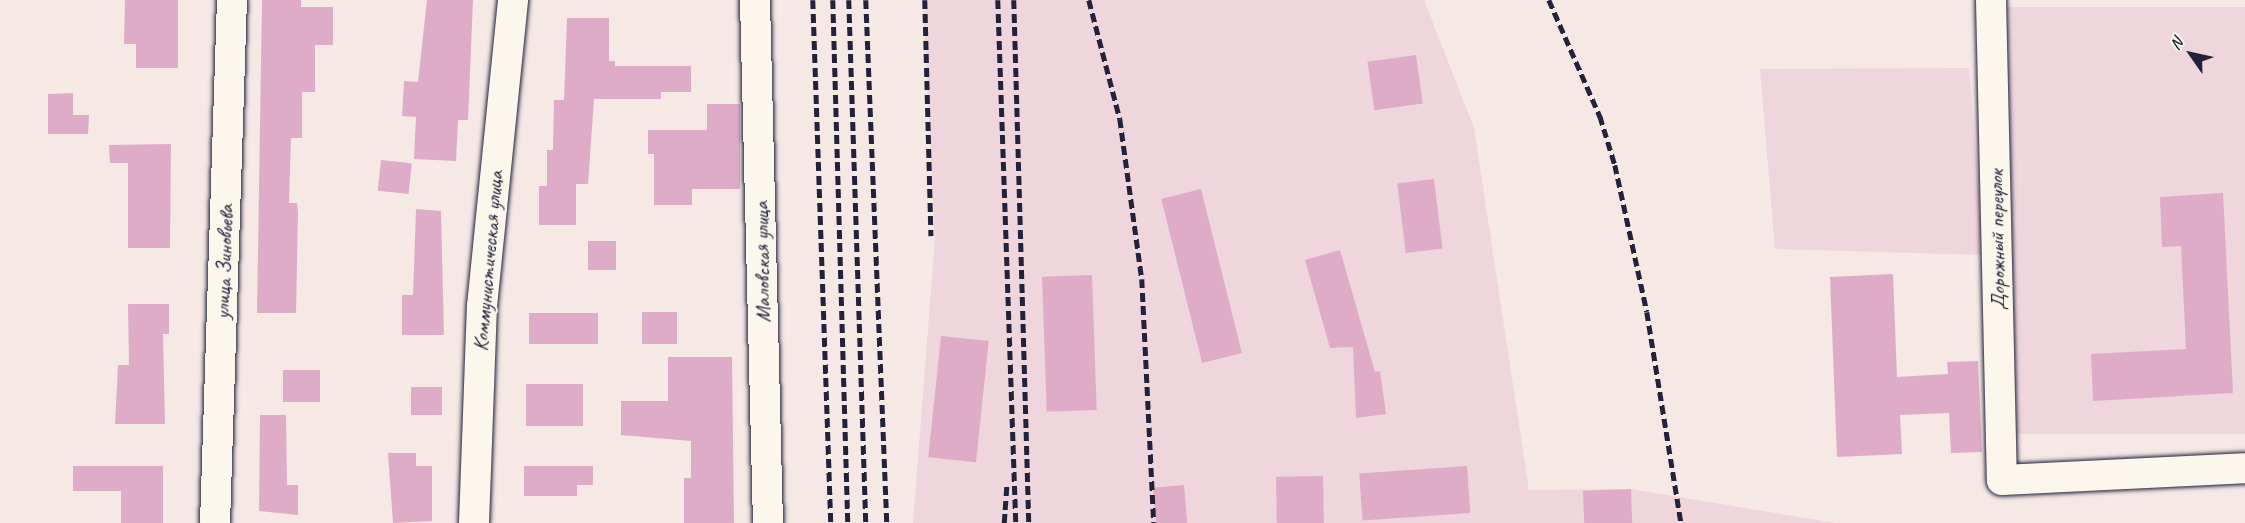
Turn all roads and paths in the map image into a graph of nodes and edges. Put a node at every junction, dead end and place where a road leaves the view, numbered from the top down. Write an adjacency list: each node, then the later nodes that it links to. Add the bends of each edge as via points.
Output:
1 (232, 0): 6 (street, улица Зиновьева)
2 (513, 0): 7 (street, Коммунистическая улица, via 482,306)
3 (755, 0): 8 (street, Маловская улица)
4 (1991, 0): 5 (street, Дорожный переулок, via 2002,480)
5 (2245, 468)
6 (215, 523)
7 (474, 523)
8 (768, 523)

